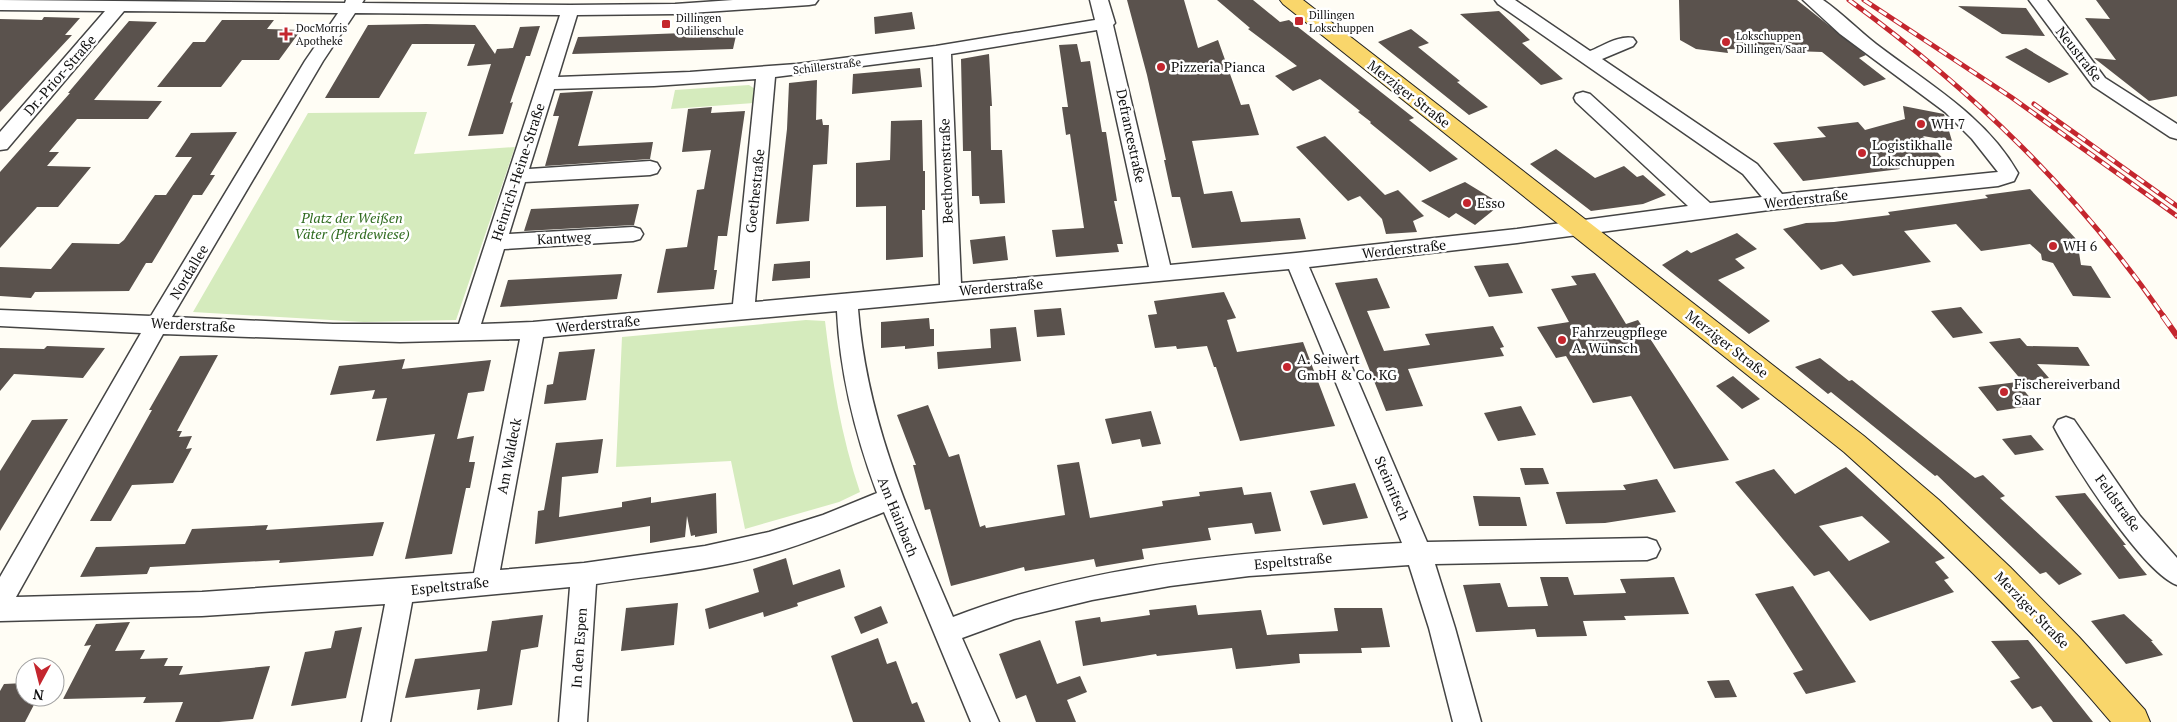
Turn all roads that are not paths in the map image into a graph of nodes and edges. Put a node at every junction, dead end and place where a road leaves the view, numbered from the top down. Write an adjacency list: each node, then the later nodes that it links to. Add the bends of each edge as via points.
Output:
1 (809, 0): 7 (street)
2 (1099, 0): 12 (street, Defrancestraße)
3 (1290, 0): 25 (main road, Merziger Straße)
4 (1504, 0): 15 (street)
5 (1812, 0): 23 (street, Werderstraße, via 1921,88 1952,108 1979,135 2008,173 1998,179)
6 (2038, 0): 19 (street, Neustraße, via 2099,82)
7 (776, 2): 11 (street, via 675,9)
8 (0, 4): 9 (street)
9 (128, 4): 10 (street); 20 (street, Dr.-Prior-Straße)
10 (353, 4): 11 (street); 34 (street, Nordallee, via 314,61)
11 (570, 10): 17 (street, Heinrich-Heine-Straße)
12 (1106, 23): 14 (street, Schillerstraße); 29 (street, Defrancestraße)
13 (1627, 42): 15 (street)
14 (942, 50): 16 (street, Schillerstraße); 30 (street, Beethovenstraße)
15 (1588, 58): 23 (street, via 1750,169)
16 (766, 73): 17 (street, Schillerstraße); 32 (street, Goethestraße)
17 (546, 83): 22 (street, Heinrich-Heine-Straße)
18 (1583, 98): 24 (street)
19 (2177, 133)
20 (1, 141)
21 (650, 168): 22 (street)
22 (517, 176): 27 (street, Heinrich-Heine-Straße)
23 (1777, 202): 24 (street, Werderstraße)
24 (1706, 211): 25 (street, Werderstraße)
25 (1576, 227): 28 (street, Werderstraße); 52 (main road, Merziger Straße, via 1854,444 1915,496 2055,632)
26 (633, 234): 27 (street, Kantweg)
27 (496, 242): 36 (street, Heinrich-Heine-Straße)
28 (1296, 261): 29 (street, Werderstraße); 40 (street, Steinritsch)
29 (1161, 272): 30 (street, Werderstraße)
30 (951, 292): 31 (street, Werderstraße)
31 (847, 301): 32 (street, Werderstraße); 38 (street, Am Hainbach, via 852,367 859,403)
32 (743, 310): 35 (street, Werderstraße)
33 (0, 318): 34 (street, Werderstraße)
34 (158, 323): 36 (street, Werderstraße, via 362,333); 45 (street, Nordallee)
35 (533, 330): 36 (street, Werderstraße); 43 (street, Am Waldeck)
36 (467, 333)
37 (2066, 427): 42 (street, Feldstraße, via 2118,505 2161,560)
38 (890, 499): 41 (street, Espeltstraße, via 769,543 705,557); 47 (street, Am Hainbach)
39 (1647, 548): 40 (street, Espeltstraße)
40 (1418, 552): 47 (street, Espeltstraße, via 1166,575 1012,608); 51 (street, Steinritsch)
41 (584, 574): 43 (street, Espeltstraße); 49 (street, In den Espen)
42 (2177, 574)
43 (485, 582): 44 (street, Espeltstraße)
44 (401, 592): 46 (street, Espeltstraße, via 202,604); 48 (street)
45 (0, 601)
46 (0, 609)
47 (947, 632): 50 (street, Am Hainbach)
48 (376, 722)
49 (573, 722)
50 (985, 722)
51 (1467, 722)
52 (2133, 722)

